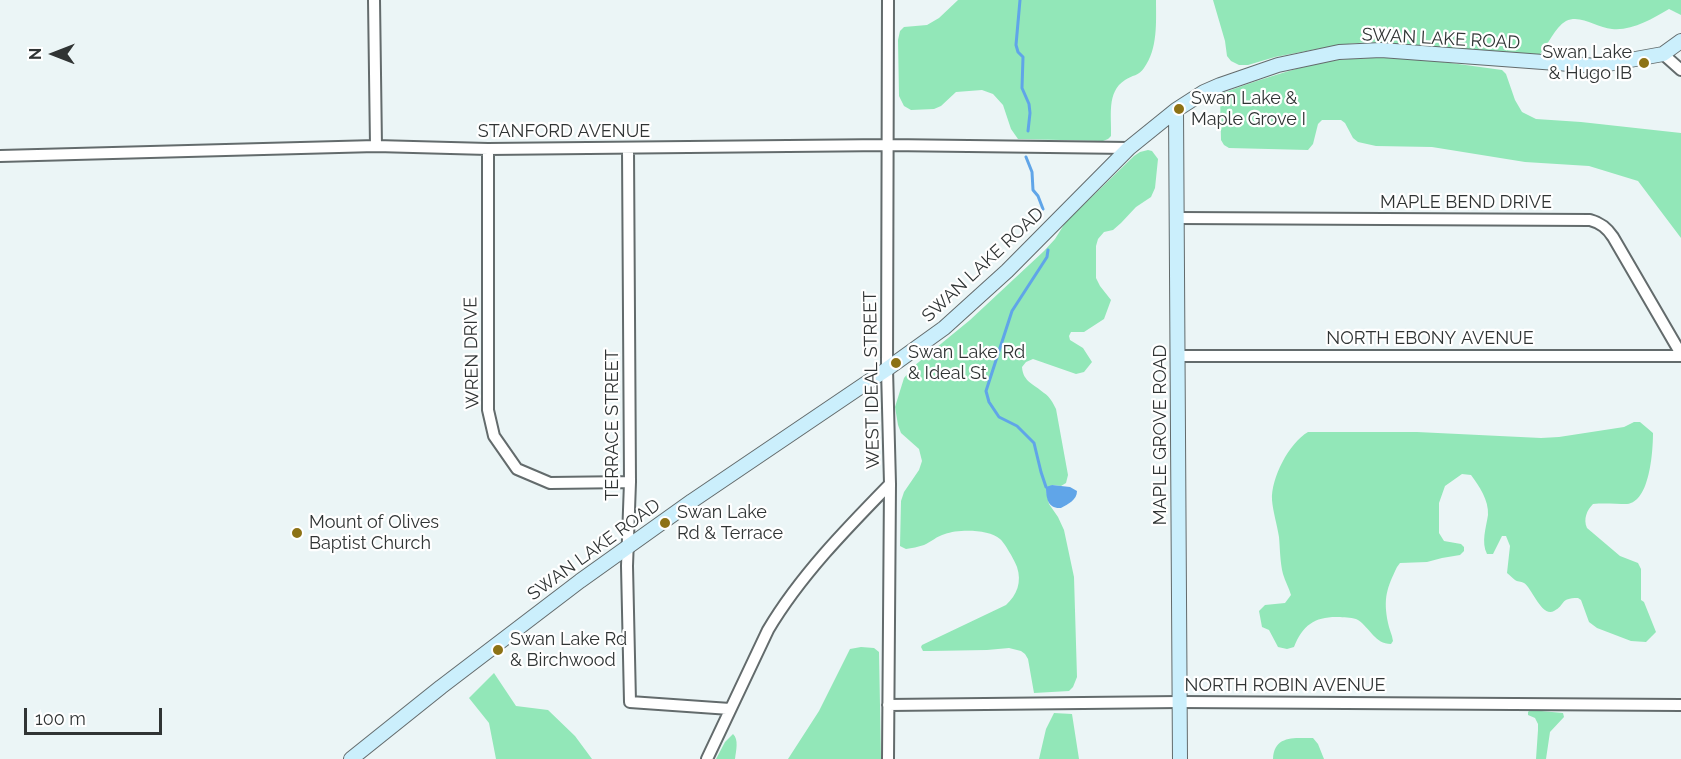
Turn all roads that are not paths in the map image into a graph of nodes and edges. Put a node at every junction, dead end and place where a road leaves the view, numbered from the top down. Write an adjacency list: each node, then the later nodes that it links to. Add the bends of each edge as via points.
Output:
1 (374, 0): 8 (street)
2 (888, 0): 7 (street, WEST IDEAL STREET)
3 (1681, 41): 4 (street, SWAN LAKE ROAD)
4 (1663, 54): 5 (street); 6 (street, SWAN LAKE ROAD, via 1597,66 1381,50 1339,52 1278,65 1220,85)
5 (1681, 70)
6 (1176, 110): 9 (street, SWAN LAKE ROAD); 13 (street, MAPLE GROVE ROAD)
7 (888, 145): 9 (street, STANFORD AVENUE); 11 (street, STANFORD AVENUE); 16 (street, WEST IDEAL STREET)
8 (376, 146): 10 (street, STANFORD AVENUE); 12 (street, STANFORD AVENUE)
9 (1129, 148): 16 (street, SWAN LAKE ROAD, via 1007,271 944,328)
10 (488, 149): 11 (street, STANFORD AVENUE); 17 (street, WREN DRIVE, via 488,410 494,436 517,469 550,483)
11 (628, 149): 17 (street, TERRACE STREET)
12 (0, 156)
13 (1178, 218): 14 (street, MAPLE BEND DRIVE, via 1597,222 1613,237); 15 (street, MAPLE GROVE ROAD)
14 (1681, 355): 15 (street, NORTH EBONY AVENUE)
15 (1178, 356): 20 (street, MAPLE GROVE ROAD)
16 (887, 369): 18 (street, WEST IDEAL STREET); 19 (street, SWAN LAKE ROAD)
17 (630, 482): 19 (street, TERRACE STREET)
18 (890, 484): 21 (street, WEST IDEAL STREET); 23 (street, via 779,611)
19 (628, 547): 23 (street, TERRACE STREET, via 630,702); 24 (street, SWAN LAKE ROAD)
20 (1180, 702): 21 (street, NORTH ROBIN AVENUE); 22 (street, NORTH ROBIN AVENUE); 27 (street, MAPLE GROVE ROAD)
21 (888, 705): 26 (street, WEST IDEAL STREET)
22 (1681, 705)
23 (730, 709): 25 (street)
24 (351, 759)
25 (707, 759)
26 (888, 759)
27 (1180, 759)

